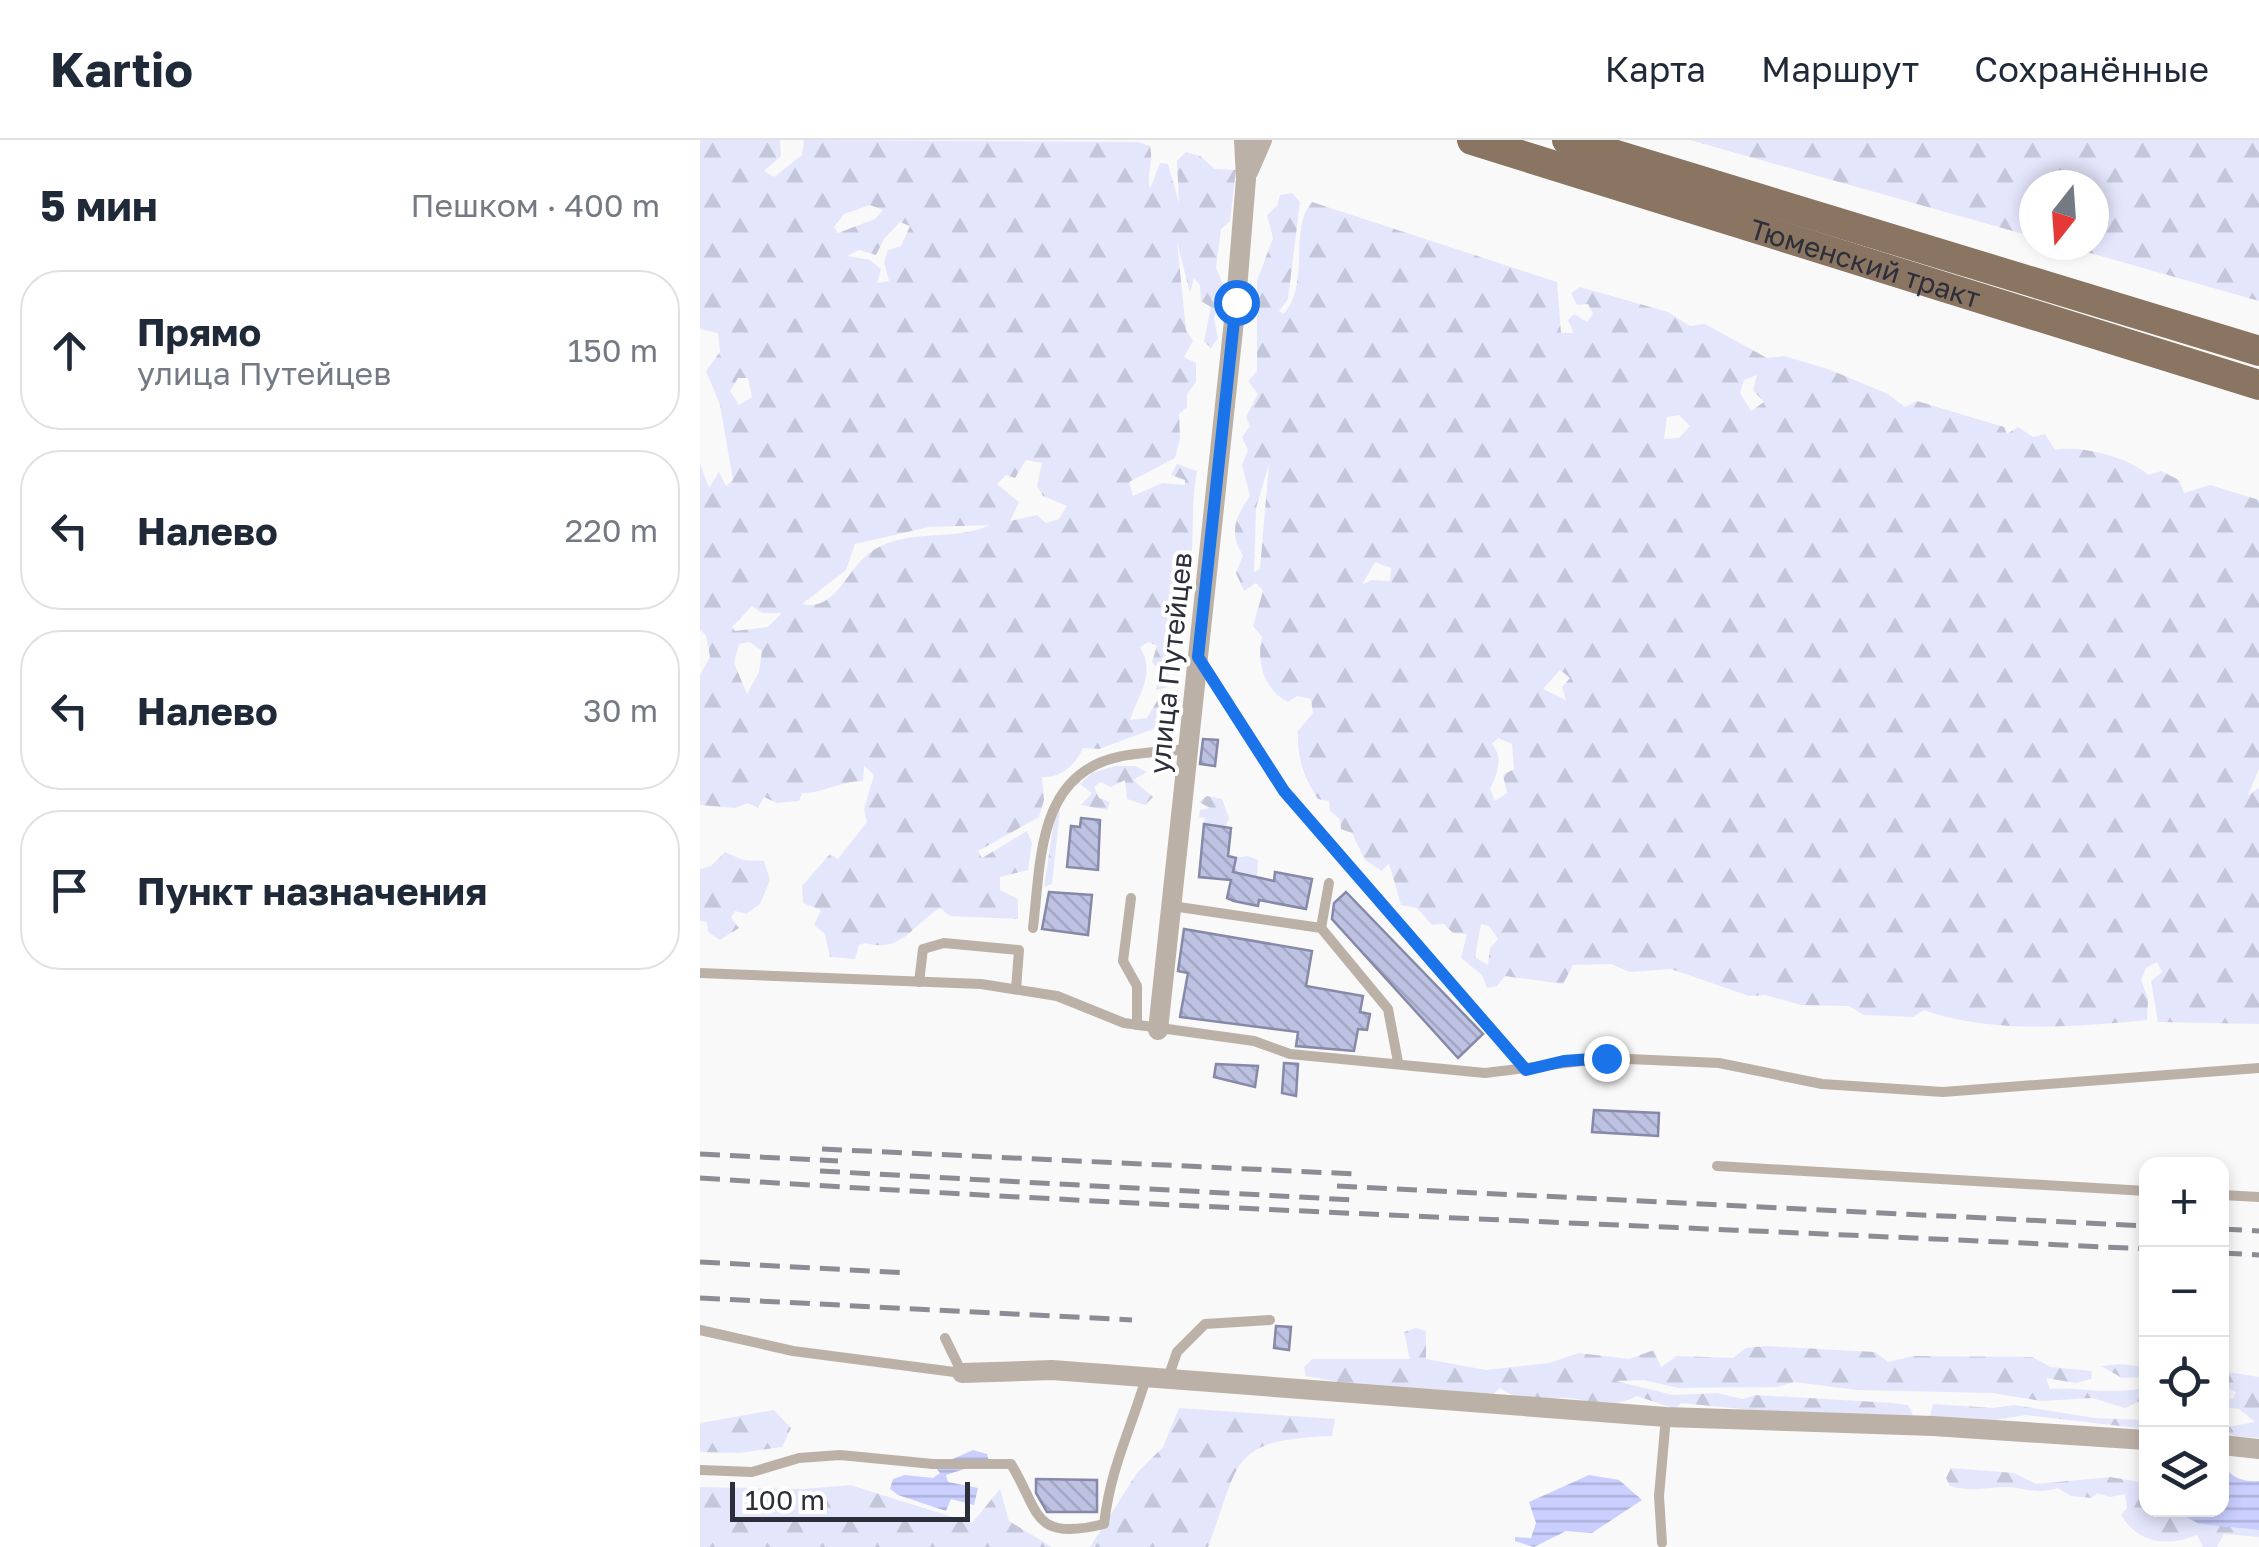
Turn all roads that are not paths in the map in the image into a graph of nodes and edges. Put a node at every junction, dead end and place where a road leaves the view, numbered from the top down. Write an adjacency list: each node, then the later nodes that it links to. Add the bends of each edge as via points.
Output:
1 (1244, 140): 5 (street)
2 (1262, 140): 5 (street)
3 (1472, 140): 7 (main road, Тюменский тракт)
4 (1567, 140): 6 (main road, Тюменский тракт)
5 (1246, 178): 8 (street, улица Путейцев)
6 (2259, 351)
7 (2259, 385)
8 (1198, 657): 9 (street, улица Путейцев); 21 (lane, via 1284,791)
9 (1188, 748): 12 (street, улица Путейцев); 13 (lane, via 1118,757 1067,782 1048,819)
10 (1329, 883): 14 (lane)
11 (1131, 898): 18 (lane, via 1123,962 1138,986)
12 (1171, 906): 14 (lane); 18 (street, улица Путейцев)
13 (1033, 928)
14 (1321, 928): 19 (lane, via 1388,1009)
15 (700, 973): 16 (lane)
16 (919, 982): 17 (lane); 17 (lane, via 924,949 944,943 1019,950)
17 (1016, 990): 18 (lane, via 1057,996)
18 (1147, 1028): 19 (lane, via 1308,1056)
19 (1398, 1062): 21 (lane)
20 (2259, 1068): 21 (lane, via 1943,1092 1822,1084 1719,1063 1606,1058)
21 (1526, 1070)
22 (1717, 1166): 23 (lane)
23 (2139, 1190)
24 (2229, 1195): 25 (lane)
25 (2259, 1197)
26 (1270, 1320): 31 (lane, via 1205,1324 1177,1352)
27 (700, 1330): 29 (lane, via 794,1352)
28 (944, 1338): 29 (lane)
29 (962, 1373): 30 (street)
30 (1146, 1377): 31 (street); 36 (lane, via 1115,1456 1104,1524 1082,1530 1035,1517 1011,1464 840,1455 798,1458 752,1472)
31 (1168, 1378): 32 (street)
32 (1666, 1418): 33 (street); 37 (lane, via 1658,1496)
33 (2139, 1440)
34 (2229, 1447): 35 (street)
35 (2259, 1449)
36 (700, 1470)
37 (1662, 1544)

